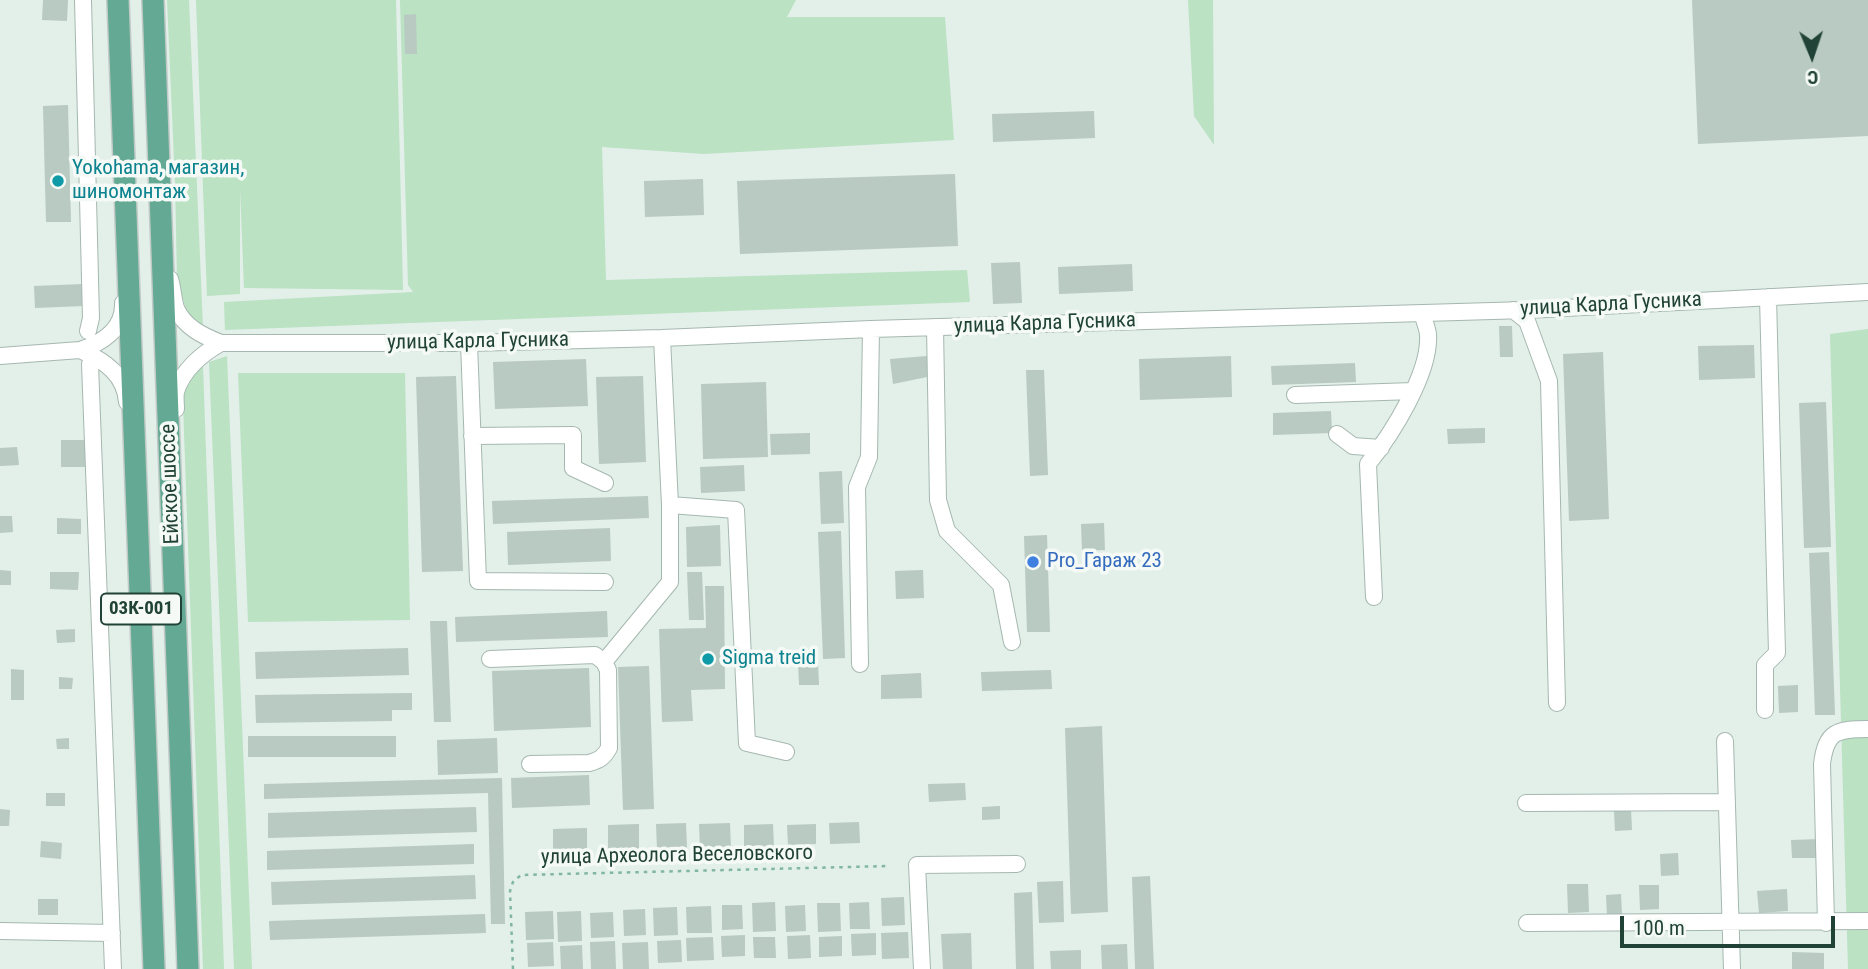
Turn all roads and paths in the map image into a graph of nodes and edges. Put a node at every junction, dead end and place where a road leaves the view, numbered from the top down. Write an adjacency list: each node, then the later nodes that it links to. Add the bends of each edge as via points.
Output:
1 (83, 0): 12 (street)
2 (118, 0): 4 (main road, 03К-001)
3 (153, 0): 5 (main road, Ейское шоссе / 03К-001)
4 (128, 250): 16 (street, via 122,260 123,313 117,327 101,342); 21 (main road, Ейское шоссе / 03К-001)
5 (163, 269): 14 (street, via 185,324); 25 (main road, Ейское шоссе / 03К-001)
6 (1868, 292): 7 (street, улица Карла Гусника)
7 (1768, 297): 8 (street, улица Карла Гусника); 35 (street, via 1777,653 1765,665)
8 (1513, 310): 9 (street, улица Карла Гусника); 34 (street, via 1527,321 1549,381)
9 (1422, 313): 10 (street, улица Карла Гусника); 19 (street, via 1428,335 1424,363)
10 (936, 327): 11 (street, улица Карла Гусника); 30 (street, via 942,519 947,531 1001,586)
11 (871, 329): 13 (street, улица Карла Гусника); 33 (street, via 869,457 858,487)
12 (88, 331)
13 (662, 338): 15 (street, улица Карла Гусника); 27 (street)
14 (221, 343): 15 (street, улица Карла Гусника); 25 (street, via 194,363 176,392 178,463)
15 (469, 343): 23 (street)
16 (80, 350): 17 (street); 21 (street, via 112,368 122,383 127,412)
17 (0, 356)
18 (90, 364): 49 (street)
19 (1412, 391): 20 (street); 24 (street)
20 (1295, 395)
21 (134, 417): 51 (main road, Ейское шоссе / 03К-001)
22 (1337, 434): 24 (street, via 1353,446)
23 (472, 436): 26 (street, via 573,435 573,468); 28 (street, via 478,581)
24 (1381, 448): 29 (street, via 1368,464)
25 (171, 472): 52 (main road, Ейское шоссе / 03К-001)
26 (605, 482)
27 (670, 505): 32 (street, via 670,582); 38 (street, via 736,510 747,743)
28 (605, 582)
29 (1374, 597)
30 (1012, 642)
31 (490, 659): 32 (street, via 595,655)
32 (604, 662): 39 (street, via 608,670 609,748 604,757 589,763)
33 (860, 664)
34 (1557, 703)
35 (1765, 710)
36 (1868, 729): 47 (street, via 1838,732 1824,747)
37 (1725, 741): 40 (street)
38 (786, 752)
39 (530, 764)
40 (1727, 802): 41 (street); 45 (street)
41 (1525, 803)
42 (1017, 864): 54 (street, via 917,865)
43 (890, 866): 53 (path, улица Археолога Веселовского, via 521,875 510,891)
44 (1868, 921): 47 (street)
45 (1730, 922): 46 (street); 47 (street); 55 (street)
46 (1527, 923)
47 (1826, 923)
48 (0, 931): 49 (street)
49 (112, 933): 50 (street)
50 (113, 969)
51 (154, 969)
52 (188, 969)
53 (513, 969)
54 (922, 969)
55 (1732, 969)

